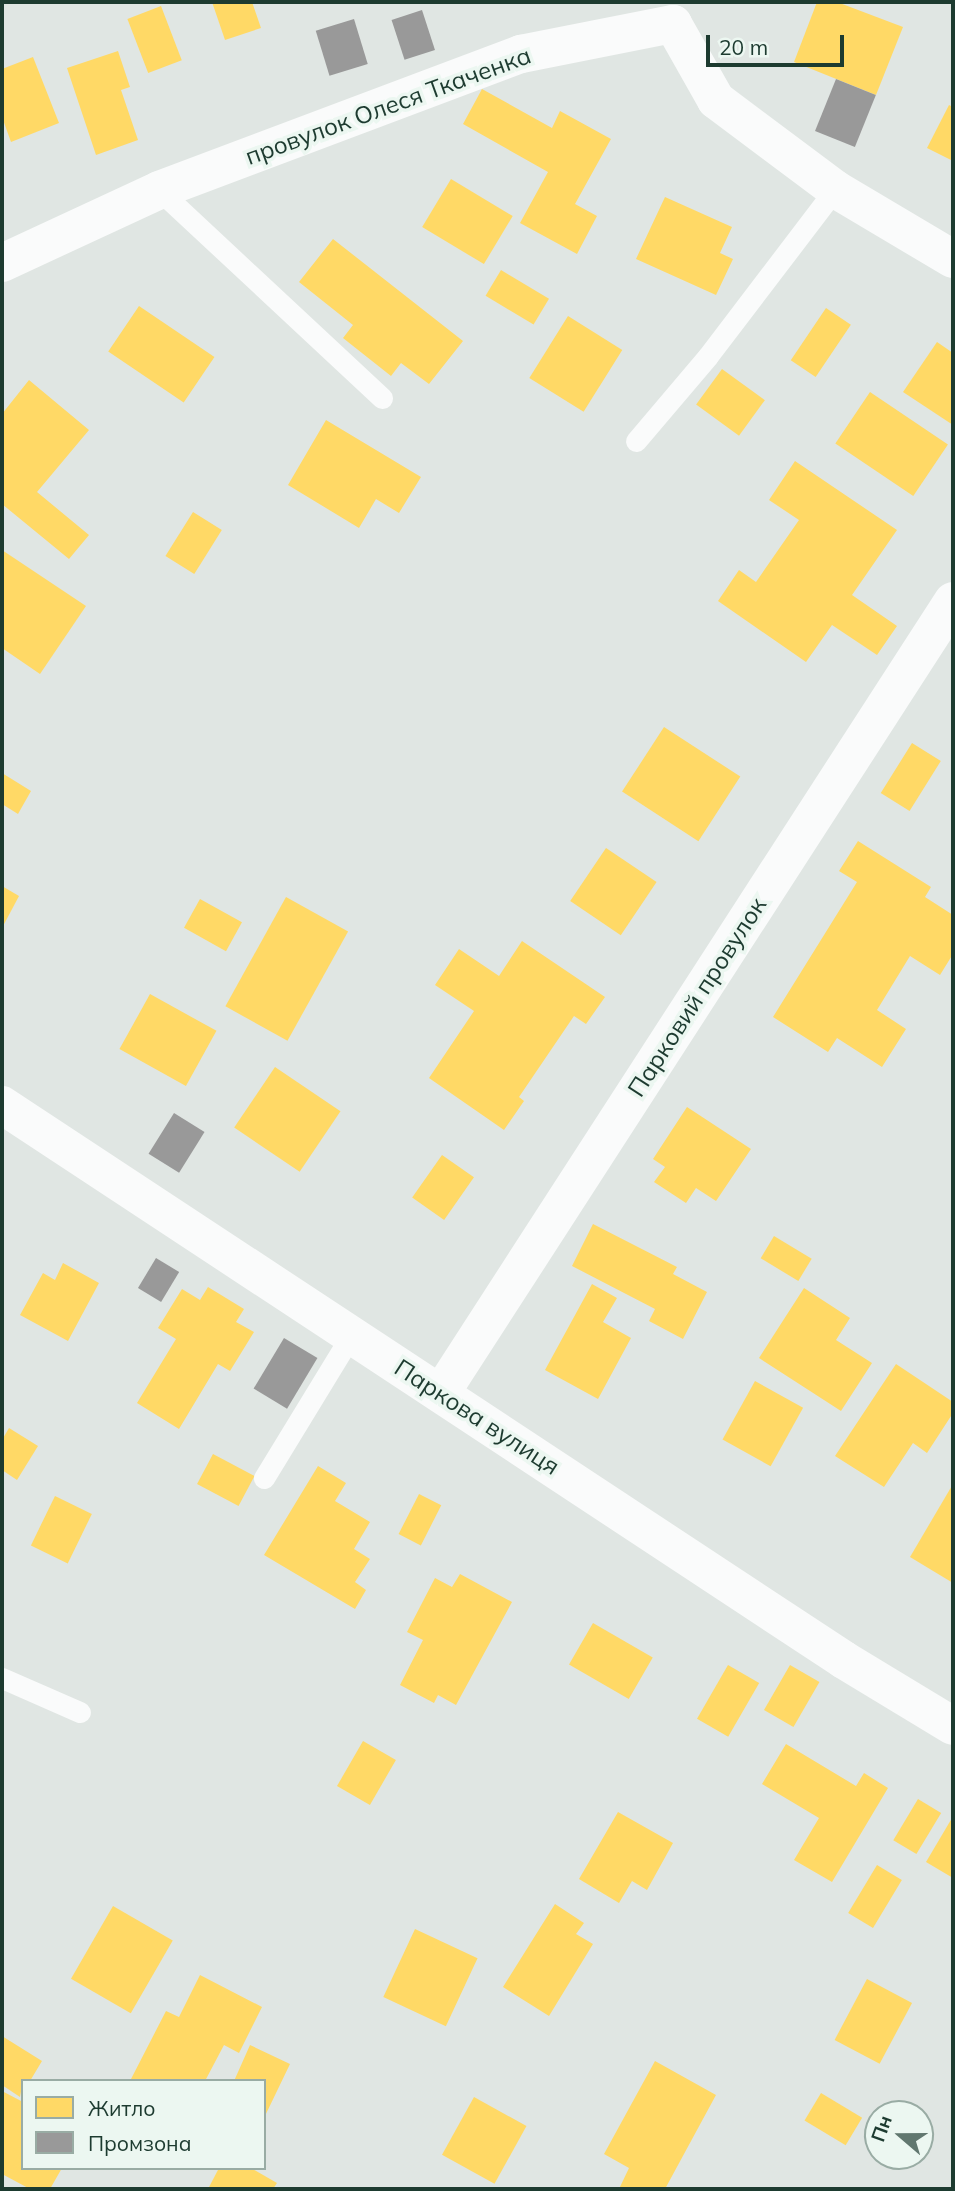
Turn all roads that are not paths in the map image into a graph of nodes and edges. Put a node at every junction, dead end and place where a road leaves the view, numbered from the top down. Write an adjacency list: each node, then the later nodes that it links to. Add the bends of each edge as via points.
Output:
1 (676, 13): 2 (street, провулок Олеся Ткаченка, via 716,100); 3 (street, провулок Олеся Ткаченка, via 522,54)
2 (835, 189): 4 (street, провулок Олеся Ткаченка); 7 (lane, via 708,356)
3 (159, 190): 5 (street, провулок Олеся Ткаченка); 6 (lane)
4 (953, 259)
5 (2, 263)
6 (382, 398)
7 (636, 441)
8 (953, 601): 11 (street, Парковий провулок)
9 (2, 1105): 10 (street, Паркова вулиця)
10 (352, 1334): 11 (street, Паркова вулиця); 12 (lane)
11 (441, 1393): 15 (street, Паркова вулиця, via 844,1660)
12 (264, 1478)
13 (2, 1678): 14 (lane)
14 (80, 1712)
15 (953, 1726)

